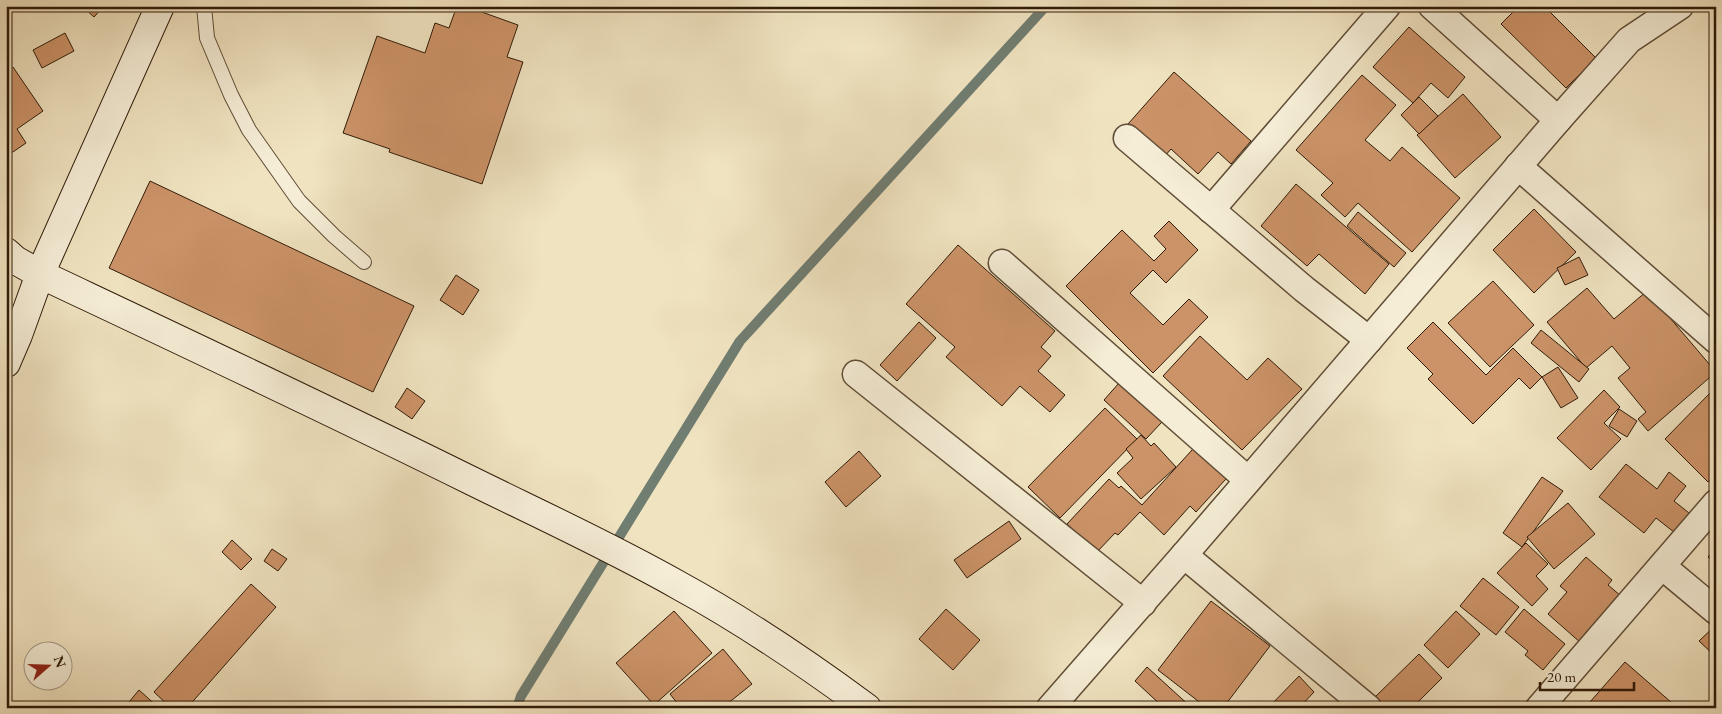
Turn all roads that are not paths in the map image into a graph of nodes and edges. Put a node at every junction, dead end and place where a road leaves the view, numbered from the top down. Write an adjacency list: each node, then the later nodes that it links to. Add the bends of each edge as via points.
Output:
1 (160, 6): 13 (main road)
2 (204, 6): 11 (lane, via 207,38 249,130 299,201)
3 (1387, 6): 9 (street)
4 (1432, 6): 6 (street)
5 (1680, 6): 6 (street, via 1629,40)
6 (1558, 120): 8 (street)
7 (1127, 138): 9 (street)
8 (1518, 166): 14 (street); 15 (street)
9 (1211, 210): 14 (street)
10 (6, 252): 13 (main road)
11 (364, 262)
12 (1002, 263): 18 (street)
13 (40, 274): 16 (main road); 24 (main road, via 341,416 677,584 772,641)
14 (1369, 340): 18 (street)
15 (1716, 340)
16 (6, 363)
17 (856, 374): 22 (street)
18 (1248, 480): 20 (street)
19 (1716, 504): 21 (street)
20 (1184, 555): 22 (street); 26 (street)
21 (1662, 566): 23 (street); 27 (street)
22 (1143, 603): 25 (street)
23 (1716, 611)
24 (867, 708)
25 (1050, 708)
26 (1368, 708)
27 (1539, 708)

